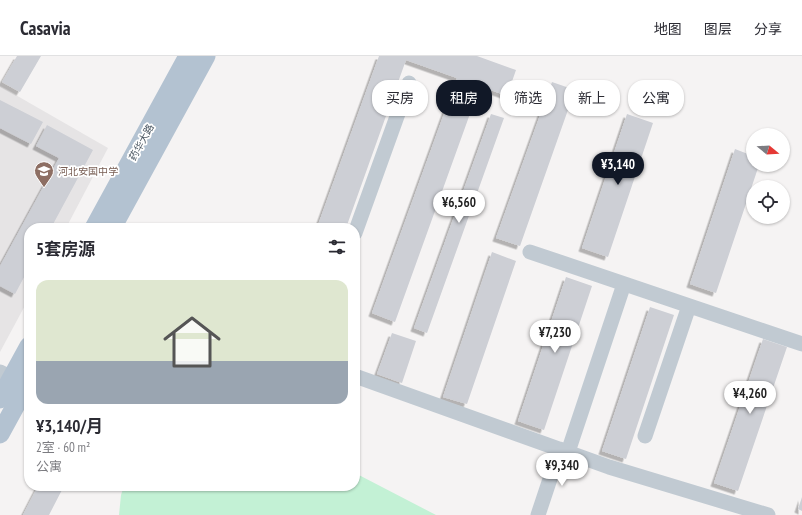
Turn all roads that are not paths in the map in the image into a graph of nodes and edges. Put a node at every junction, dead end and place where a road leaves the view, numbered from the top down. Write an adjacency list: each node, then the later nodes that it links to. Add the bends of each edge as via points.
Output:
1 (188, 56): 4 (main road, 药华大路)
2 (206, 56): 5 (main road, 药华大路)
3 (397, 116): 6 (street)
4 (97, 223)
5 (115, 223)
6 (359, 223)
7 (530, 252): 8 (street)
8 (624, 284): 9 (street); 17 (street)
9 (689, 306): 10 (street); 16 (street)
10 (802, 344)
11 (24, 356): 12 (main road)
12 (14, 377): 14 (main road); 15 (main road)
13 (360, 378): 17 (street)
14 (0, 399)
15 (0, 434)
16 (645, 436)
17 (564, 451): 18 (street); 19 (street)
18 (538, 515)
19 (768, 515)

